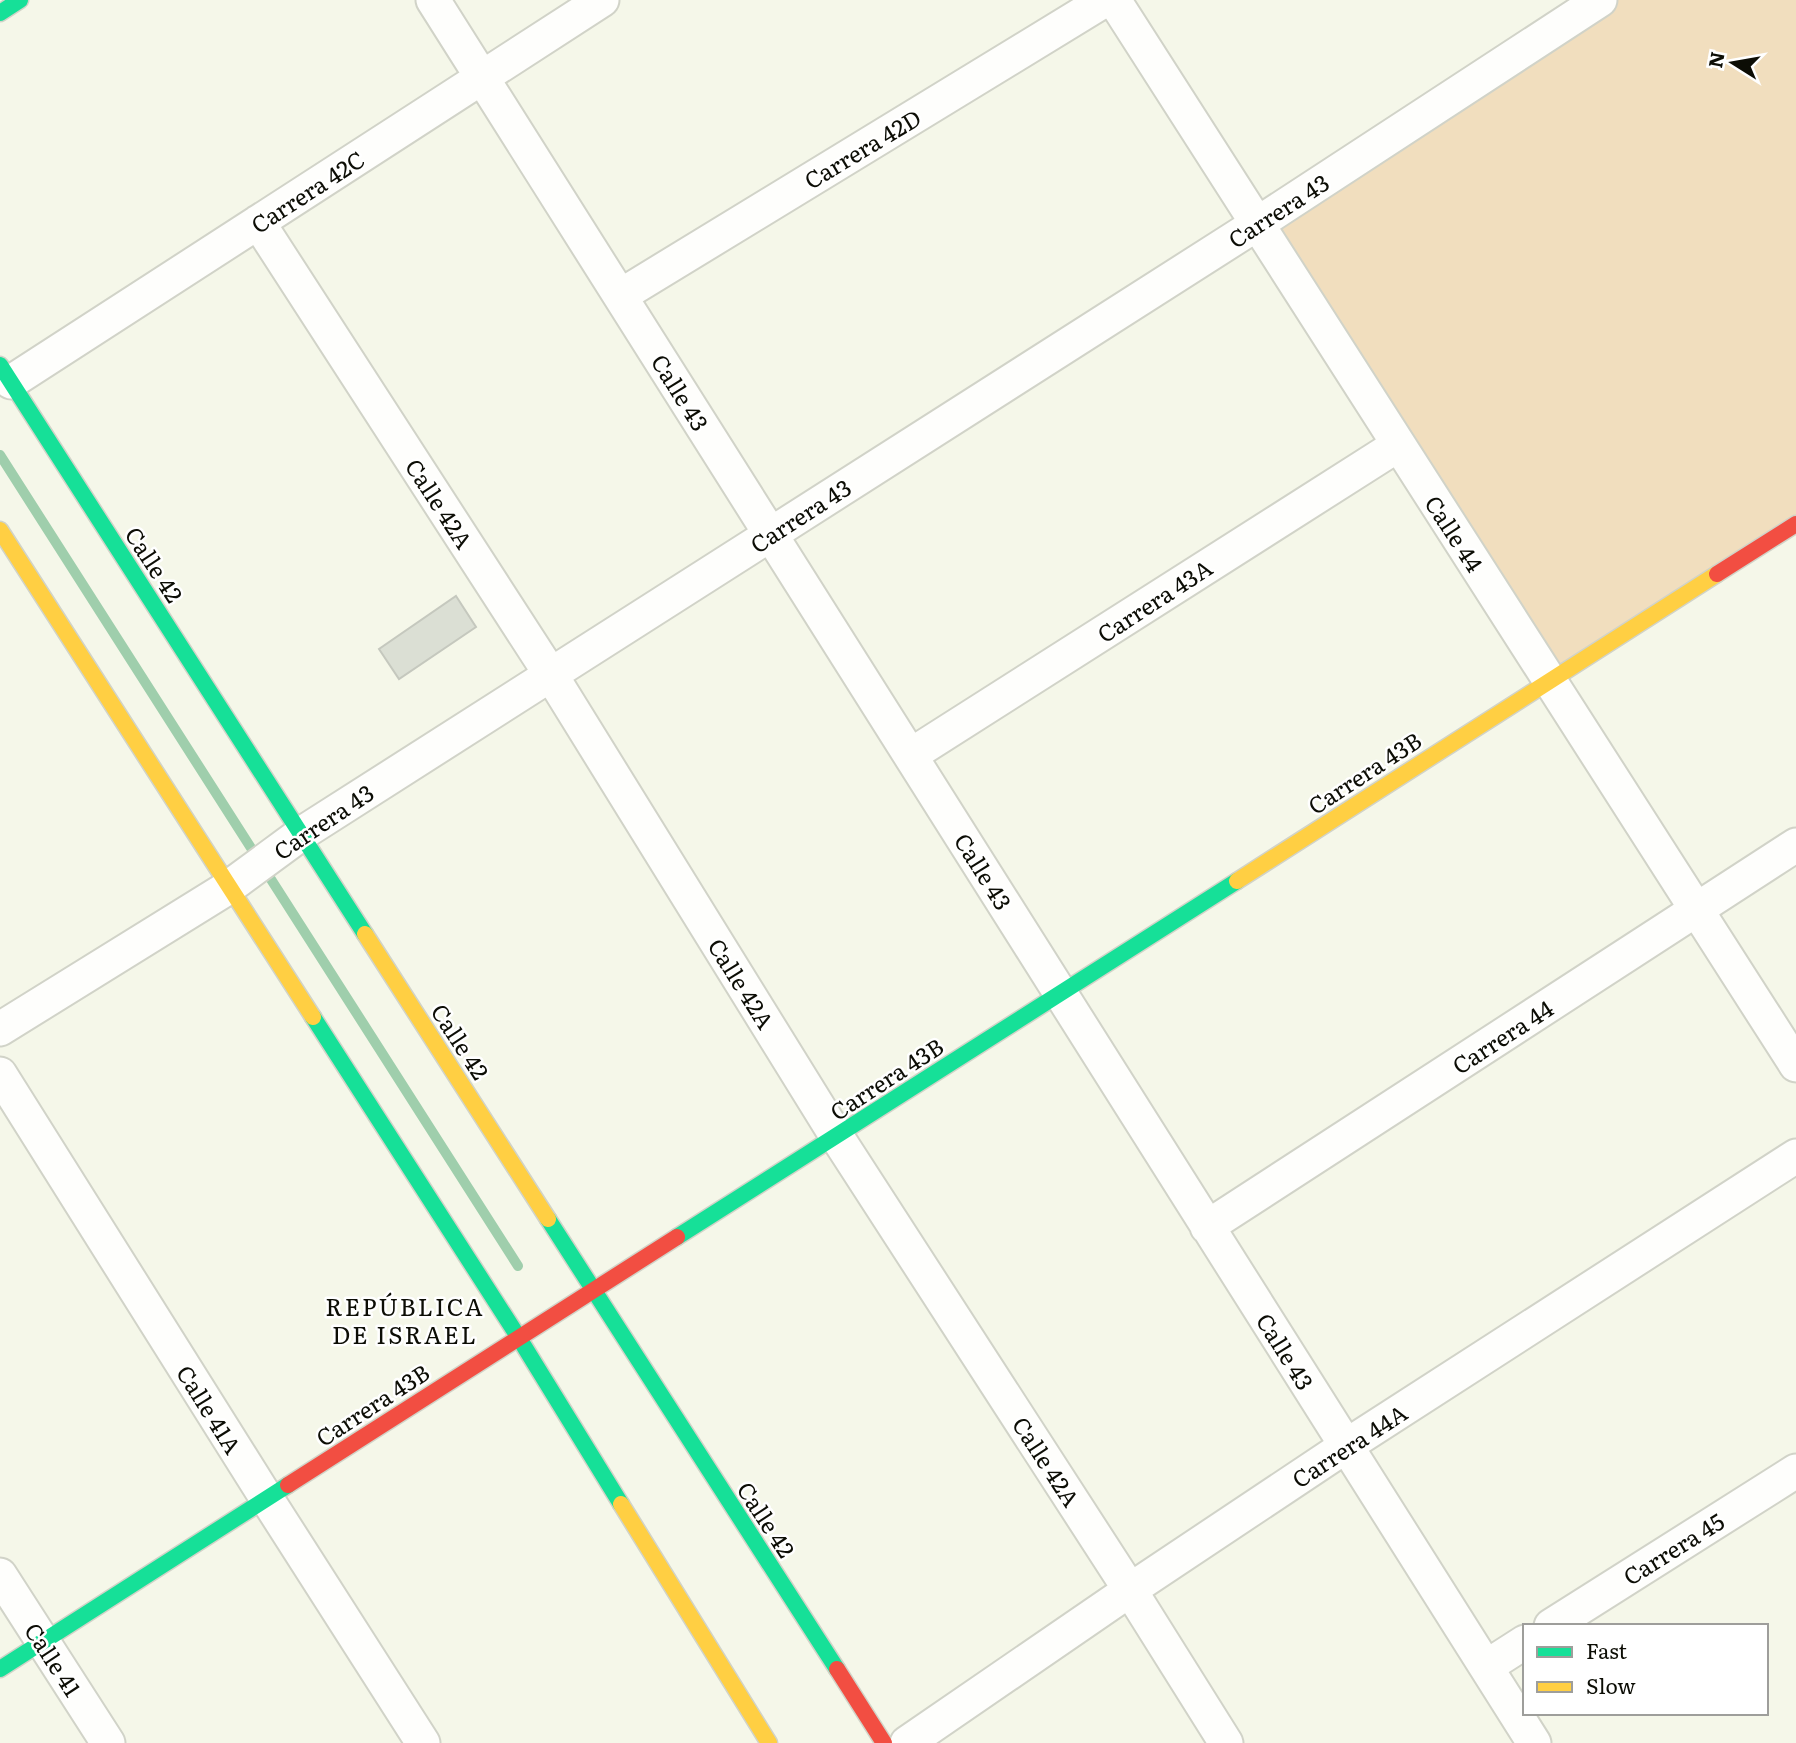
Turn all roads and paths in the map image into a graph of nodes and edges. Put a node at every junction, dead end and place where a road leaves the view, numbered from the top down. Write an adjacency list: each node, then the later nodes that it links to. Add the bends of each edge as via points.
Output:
1 (20, 0): 7 (street)
2 (433, 0): 8 (street, Calle 43)
3 (602, 0): 8 (street, Carrera 42C)
4 (1105, 0): 11 (street, Carrera 42D)
5 (1114, 0): 10 (street, Calle 44)
6 (1600, 0): 10 (street, Carrera 43)
7 (0, 13)
8 (483, 79): 9 (street, Carrera 42C); 11 (street, Calle 43)
9 (258, 222): 12 (street, Carrera 42C); 17 (street, Calle 42A)
10 (1257, 224): 13 (street, Calle 44); 16 (street, Carrera 43)
11 (620, 296): 16 (street, Calle 43)
12 (6, 374): 20 (street, Calle 42)
13 (1398, 444): 18 (street, Calle 44); 19 (street, Carrera 43A)
14 (1796, 524): 18 (street, Carrera 43B)
15 (0, 530): 22 (street)
16 (771, 534): 17 (street, Carrera 43); 19 (street, Calle 43)
17 (551, 675): 20 (street, Carrera 43); 28 (street, Calle 42A)
18 (1550, 681): 23 (street, Calle 44); 24 (street, Carrera 43B)
19 (911, 755): 24 (street, Calle 43)
20 (294, 839): 22 (street, Carrera 43); 31 (street, Calle 42)
21 (1796, 845): 23 (street, Carrera 44)
22 (235, 882): 25 (street, Carrera 43); 32 (street)
23 (1697, 910): 26 (street, Calle 44); 30 (street, Carrera 44)
24 (1060, 993): 28 (street, Carrera 43B); 30 (street, Calle 43)
25 (0, 1029)
26 (1796, 1065)
27 (0, 1074): 35 (street, Calle 41A)
28 (837, 1137): 31 (street, Carrera 43B); 37 (street, Calle 42A)
29 (1796, 1156): 33 (street, Carrera 44A)
30 (1208, 1227): 33 (street, Calle 43)
31 (595, 1291): 32 (street, Carrera 43B); 46 (street, Calle 42)
32 (519, 1338): 35 (street, Carrera 43B); 45 (street)
33 (1346, 1446): 37 (street, Carrera 44A); 41 (street, Calle 43)
34 (1796, 1471): 38 (street, Carrera 45)
35 (267, 1499): 39 (street, Carrera 43B); 44 (street, Calle 41A)
36 (0, 1575): 39 (street, Calle 41)
37 (1130, 1590): 47 (street, Carrera 44A); 48 (street, Calle 42A)
38 (1554, 1624)
39 (43, 1642): 42 (street, Carrera 43B); 43 (street, Calle 41)
40 (1523, 1643): 41 (street)
41 (1486, 1667): 49 (street, Calle 43)
42 (0, 1669)
43 (107, 1743)
44 (423, 1743)
45 (769, 1743)
46 (884, 1743)
47 (907, 1743)
48 (1226, 1743)
49 (1534, 1743)

